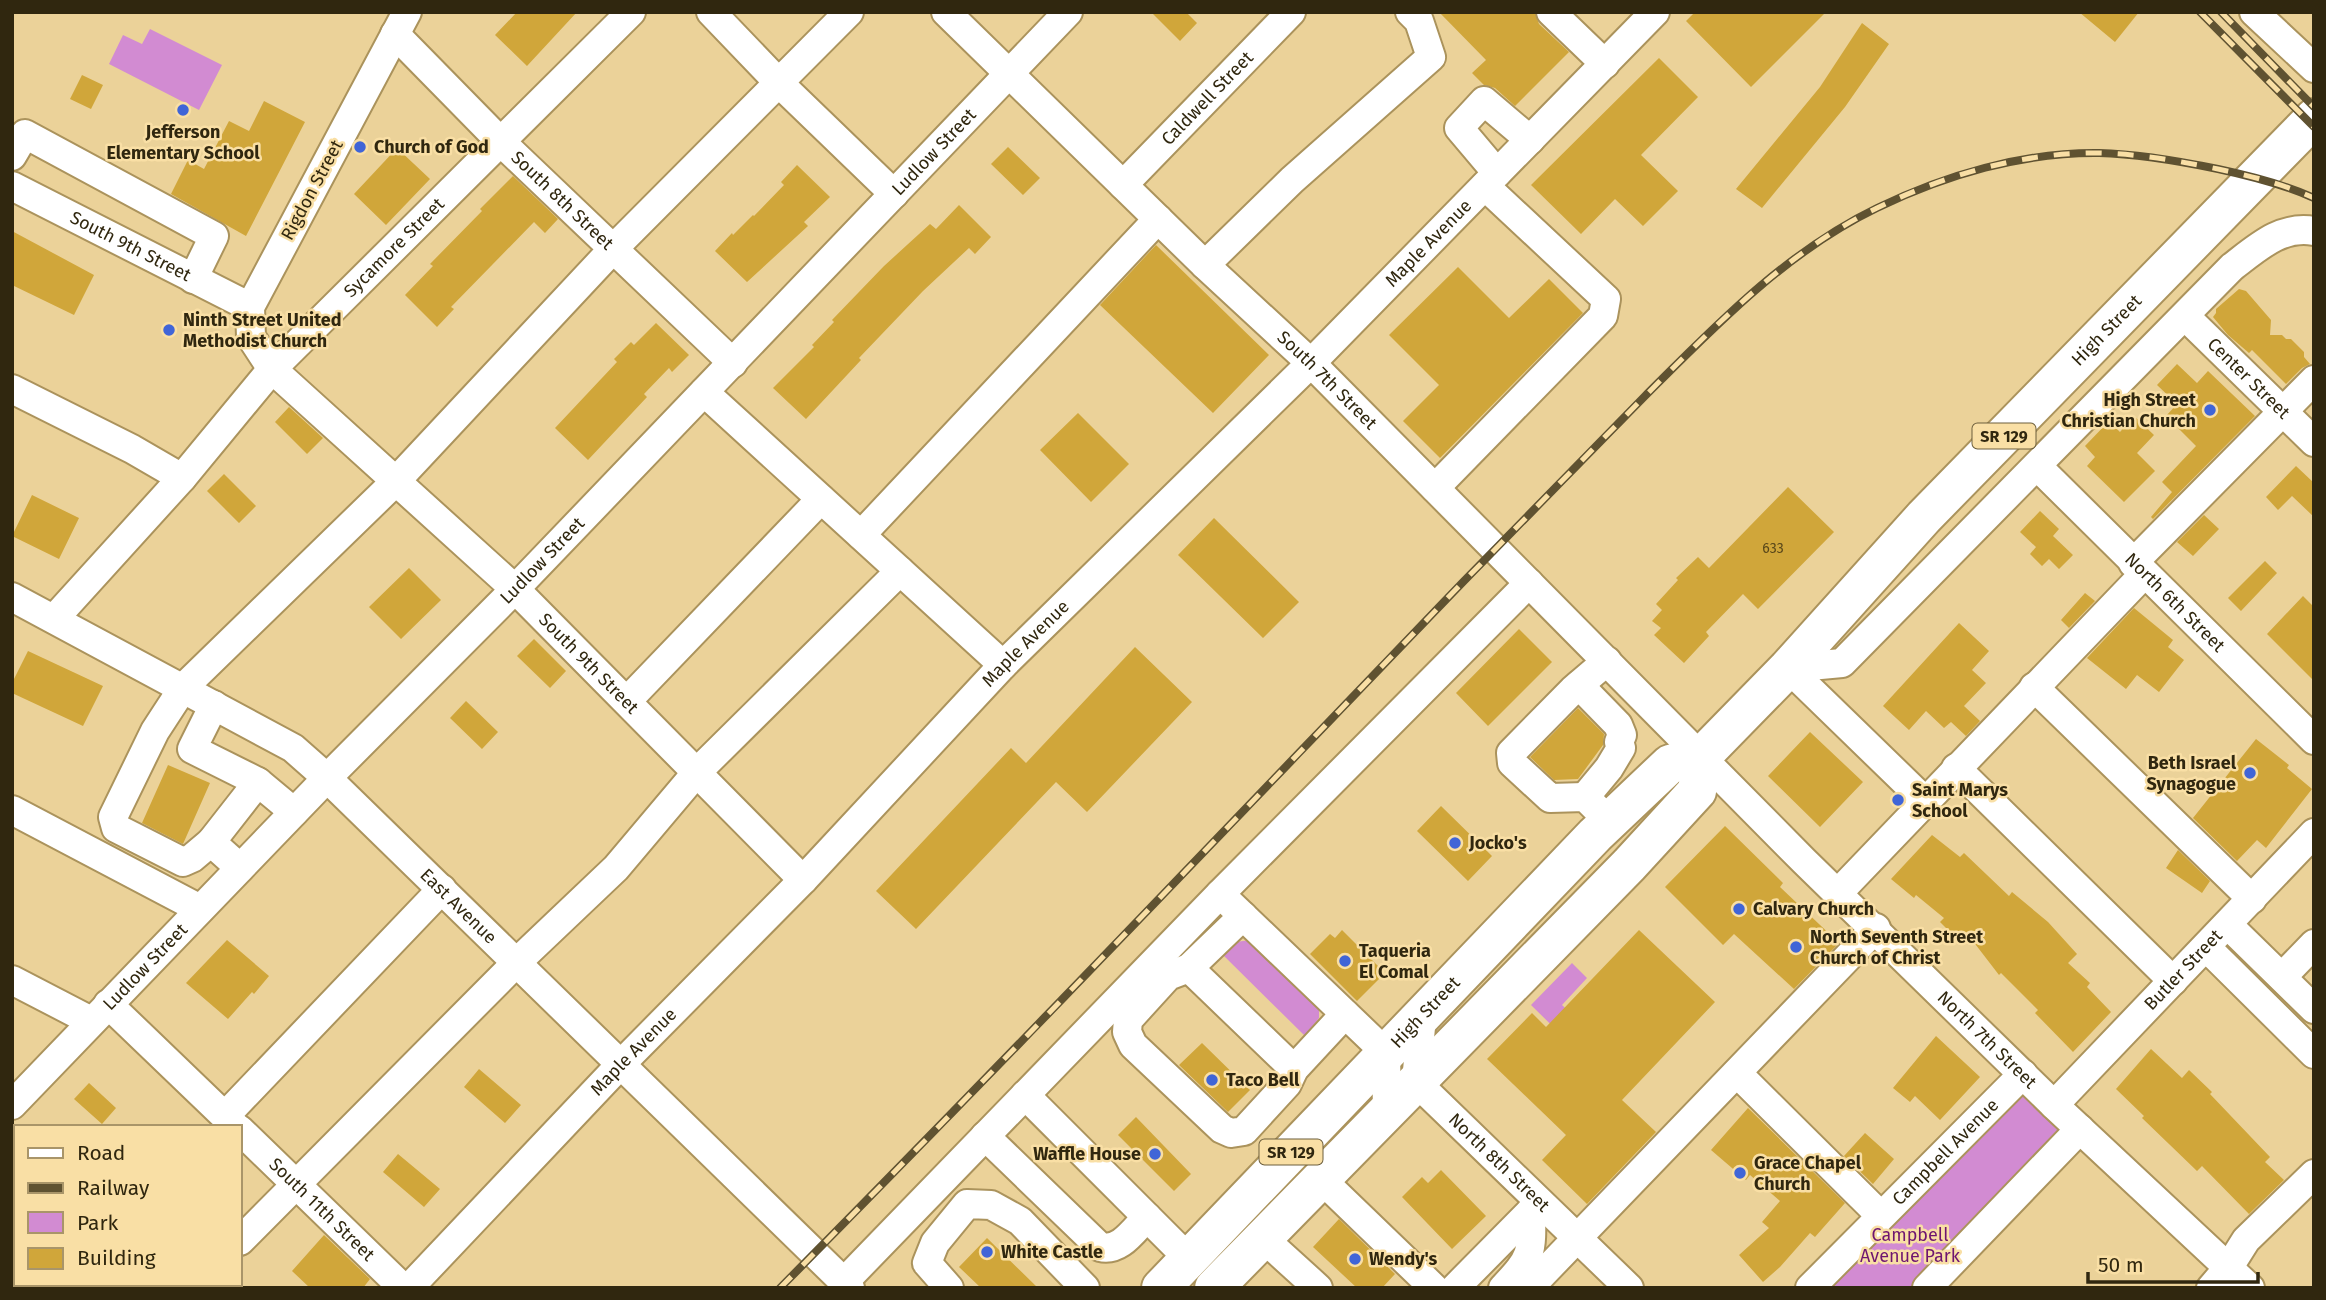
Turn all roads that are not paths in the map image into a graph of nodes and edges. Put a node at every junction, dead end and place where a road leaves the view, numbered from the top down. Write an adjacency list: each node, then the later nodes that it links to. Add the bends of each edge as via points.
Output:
1 (631, 12): 18 (street, Sycamore Street)
2 (711, 12): 15 (street)
3 (849, 12): 15 (street)
4 (946, 12): 14 (street, South 7th Street)
5 (1068, 12): 14 (street, Ludlow Street)
6 (1291, 12): 21 (street, Caldwell Street)
7 (1410, 12): 27 (street, via 1419,21 1431,57 1292,180)
8 (1551, 12): 12 (street)
9 (1655, 12): 12 (street, Maple Avenue)
10 (2254, 12): 13 (street)
11 (401, 23): 18 (street, South 8th Street); 29 (street, Rigdon Street)
12 (1605, 64): 17 (street, Maple Avenue)
13 (2314, 68)
14 (1010, 73): 21 (street, South 7th Street); 23 (street, Ludlow Street)
15 (779, 83): 23 (street); 26 (street)
16 (2314, 118): 53 (highway, High Street / SR 129, via 1924,517)
17 (1530, 140): 20 (street, Maple Avenue); 20 (street, via 1484,101 1459,128)
18 (501, 142): 26 (street, South 8th Street); 33 (street, Sycamore Street)
19 (12, 156): 28 (street, via 24,134 214,236)
20 (1491, 179): 32 (street, Maple Avenue); 42 (street, via 1606,299 1603,316)
21 (1123, 185): 24 (street, South 7th Street)
22 (12, 186): 28 (street, South 9th Street)
23 (894, 194): 31 (street, Ludlow Street)
24 (1158, 219): 27 (street, South 7th Street); 44 (street)
25 (2307, 230): 30 (street, via 2272,237 2232,267)
26 (613, 249): 31 (street, South 8th Street); 41 (street)
27 (1205, 265): 32 (street, South 7th Street)
28 (193, 279): 29 (street, South 9th Street)
29 (250, 307): 33 (street, via 251,337)
30 (2185, 316): 37 (street, Center Street); 39 (street)
31 (733, 363): 36 (street, Ludlow Street)
32 (1311, 363): 42 (street, South 7th Street); 52 (street, Maple Avenue)
33 (272, 369): 40 (street, Sycamore Street); 41 (street, South 9th Street)
34 (2314, 380): 37 (street)
35 (12, 389): 40 (street)
36 (704, 392): 43 (street); 48 (street, Ludlow Street)
37 (2283, 411): 38 (street, Center Street); 45 (street)
38 (2314, 442)
39 (2037, 467): 45 (street, North 6th Street); 53 (street, via 1842,663)
40 (182, 478): 50 (street, Sycamore Street)
41 (396, 481): 48 (street, South 9th Street); 55 (street)
42 (1435, 488): 47 (street, South 7th Street)
43 (821, 499): 44 (street); 57 (street)
44 (861, 535): 46 (street)
45 (2138, 568): 56 (street); 60 (street, North 6th Street)
46 (900, 570): 52 (street); 64 (street)
47 (1530, 583): 51 (street, South 7th Street); 77 (street)
48 (515, 589): 57 (street, South 9th Street); 65 (street, Ludlow Street)
49 (12, 597): 50 (street, East Avenue)
50 (54, 619): 55 (street, East Avenue)
51 (1607, 662): 54 (street); 62 (street, South 7th Street)
52 (1003, 665): 74 (street, Maple Avenue)
53 (1788, 668): 62 (highway, High Street / SR 129); 67 (street)
54 (1579, 685): 68 (street, via 1622,735); 68 (street, via 1511,753 1513,763 1550,797)
55 (183, 688): 58 (street, East Avenue); 59 (street)
56 (2034, 688): 63 (street); 78 (street)
57 (627, 701): 64 (street, South 9th Street)
58 (214, 705): 61 (street); 65 (street, East Avenue, via 293,748)
59 (155, 731): 61 (street); 72 (street, via 113,817 116,828 183,862)
60 (2314, 740)
61 (192, 749): 66 (street)
62 (1702, 756): 68 (highway, High Street / SR 129, via 1670,764); 76 (street, North 7th Street); 100 (highway, SR 129, via 1697,791)
63 (1956, 768): 67 (street); 89 (street)
64 (697, 772): 74 (street, South 9th Street); 85 (street, via 616,868)
65 (327, 778): 70 (street, Ludlow Street); 75 (street, East Avenue)
66 (258, 782): 70 (street); 72 (street)
67 (1925, 801): 76 (street)
68 (1597, 809): 93 (highway, High Street / SR 129)
69 (12, 810): 79 (street)
70 (294, 812): 73 (street, Ludlow Street)
71 (2314, 834): 78 (street, Butler Street)
72 (211, 842): 73 (street)
73 (240, 868): 79 (street, Ludlow Street)
74 (803, 880): 96 (street, Maple Avenue)
75 (442, 889): 85 (street, East Avenue); 105 (street)
76 (1838, 893): 82 (street, North 7th Street)
77 (1220, 894): 80 (street); 101 (street)
78 (2252, 899): 81 (street, Butler Street)
79 (200, 909): 91 (street, Ludlow Street)
80 (1243, 916): 86 (street); 92 (street)
81 (2228, 925): 84 (street, Butler Street); 87 (street)
82 (1876, 928): 98 (street); 99 (street, North 7th Street)
83 (2314, 944): 87 (street)
84 (2206, 947): 89 (street, Butler Street); 95 (street)
85 (517, 962): 96 (street, East Avenue); 110 (street)
86 (1189, 968): 97 (street); 97 (street, via 1168,976 1128,1020 1133,1045 1231,1133 1244,1130 1287,1084)
87 (2282, 978): 90 (street)
88 (12, 980): 91 (street, South 11th Street)
89 (2173, 981): 103 (street, Butler Street)
90 (2314, 1009)
91 (100, 1012): 102 (street, Ludlow Street); 105 (street, South 11th Street)
92 (1345, 1014): 94 (street); 97 (street)
93 (1422, 1016): 94 (highway, High Street / SR 129); 100 (street)
94 (1386, 1053): 104 (street); 120 (highway, High Street / SR 129)
95 (2314, 1054)
96 (621, 1064): 126 (street, East Avenue); 128 (street, Maple Avenue)
97 (1294, 1069)
98 (1737, 1073): 113 (street); 119 (street)
99 (2022, 1074): 103 (street, North 7th Street); 113 (street, Campbell Avenue)
100 (1416, 1082): 104 (highway, SR 129); 112 (street, North 8th Street)
101 (1025, 1095): 108 (street); 114 (street)
102 (12, 1105)
103 (2054, 1105): 106 (street, North 7th Street)
104 (1387, 1111): 109 (highway, SR 129)
105 (234, 1125)
106 (2080, 1129): 123 (street, North 7th Street); 125 (street)
107 (242, 1133): 110 (street, South 11th Street)
108 (985, 1136): 114 (street, via 1100,1247 1118,1246); 116 (street)
109 (1321, 1179): 115 (street); 117 (highway, SR 129)
110 (295, 1184): 118 (street); 127 (street, South 11th Street)
111 (2309, 1187): 123 (street, via 2246,1240)
112 (1535, 1207): 119 (street, North 8th Street); 136 (street); 137 (street, via 1526,1264)
113 (1880, 1215): 140 (street, Campbell Avenue)
114 (1147, 1217): 120 (street)
115 (1367, 1224): 134 (street, via 1376,1247); 135 (street)
116 (895, 1228): 121 (street); 126 (street)
117 (1263, 1238): 122 (street); 131 (highway, SR 129)
118 (242, 1239)
119 (1577, 1239): 138 (street); 139 (street, North 8th Street)
120 (1189, 1259): 130 (highway, High Street / SR 129)
121 (927, 1264): 124 (street, via 935,1243 967,1204 991,1205 1020,1221); 129 (street)
122 (1296, 1268): 132 (street); 133 (street, via 1318,1274)
123 (2220, 1278): 141 (street, North 7th Street)
124 (1071, 1283)
125 (1941, 1283)
126 (847, 1285)
127 (403, 1288)
128 (409, 1288)
129 (949, 1288)
130 (1161, 1288)
131 (1214, 1288)
132 (1318, 1288)
133 (1334, 1288)
134 (1417, 1288)
135 (1434, 1288)
136 (1455, 1288)
137 (1503, 1288)
138 (1529, 1288)
139 (1629, 1288)
140 (1810, 1288)
141 (2250, 1288)

